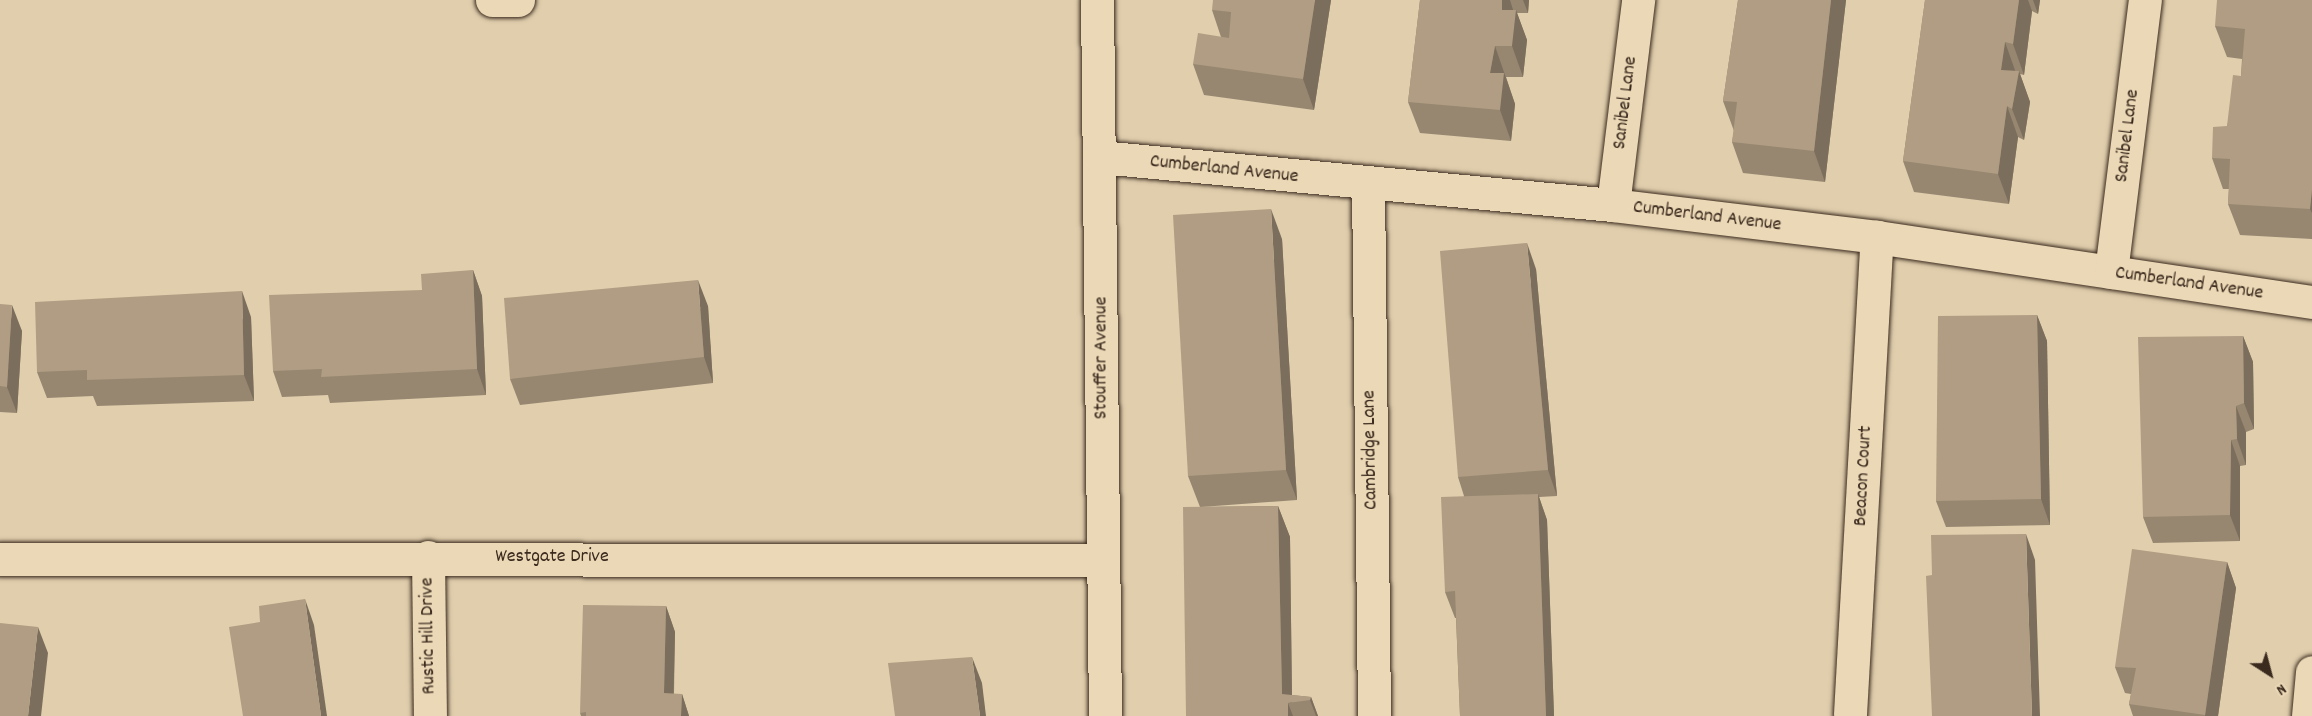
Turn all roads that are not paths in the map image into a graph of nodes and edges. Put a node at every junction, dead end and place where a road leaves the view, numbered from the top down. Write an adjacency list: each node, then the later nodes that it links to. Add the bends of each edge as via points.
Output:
1 (492, 0): 2 (street)
2 (518, 0)
3 (1096, 0): 6 (street, Stouffer Avenue)
4 (1638, 0): 8 (street, Sanibel Lane)
5 (2145, 0): 10 (street, Sanibel Lane)
6 (1100, 157): 7 (street, Cumberland Avenue); 14 (street, Stouffer Avenue)
7 (1368, 184): 8 (street, Cumberland Avenue); 19 (street, Cambridge Lane)
8 (1613, 206): 9 (street, Cumberland Avenue)
9 (1877, 237): 10 (street, Cumberland Avenue); 16 (street, Beacon Court)
10 (2111, 272): 11 (street, Cumberland Avenue)
11 (2312, 302)
12 (428, 557): 13 (street, Westgate Drive); 14 (street, Westgate Drive); 17 (street, Rustic Hill Drive)
13 (0, 559)
14 (1103, 560): 18 (street, Stouffer Avenue)
15 (2312, 672): 20 (street)
16 (1850, 714)
17 (430, 716)
18 (1105, 716)
19 (1374, 716)
20 (2308, 716)

